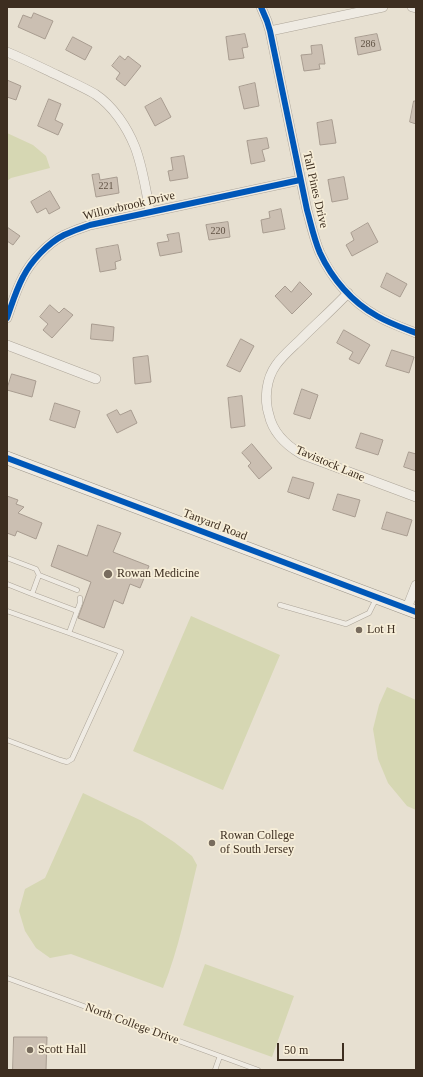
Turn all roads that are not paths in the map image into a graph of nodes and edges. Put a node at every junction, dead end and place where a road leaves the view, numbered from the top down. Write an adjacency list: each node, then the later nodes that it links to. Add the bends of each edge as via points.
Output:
1 (261, 7): 5 (street, Tall Pines Drive)
2 (383, 7): 5 (street)
3 (412, 7): 4 (street)
4 (416, 8)
5 (270, 31): 7 (street, Tall Pines Drive)
6 (7, 52): 8 (street, via 82,88 108,105 122,121 135,147)
7 (300, 180): 8 (street, Willowbrook Drive); 9 (street, Tall Pines Drive, via 320,253 334,278)
8 (150, 212): 10 (street, Willowbrook Drive, via 90,225 56,240 26,270)
9 (348, 293): 11 (street, Tall Pines Drive, via 377,316); 15 (street, Tavistock Lane, via 276,366 266,392 270,421 283,441 302,454)
10 (7, 318)
11 (416, 333)
12 (7, 345): 13 (street)
13 (96, 379)
14 (7, 458): 22 (street, Tanyard Road)
15 (416, 497)
16 (7, 558): 17 (lane, via 36,569)
17 (39, 575): 20 (lane); 21 (lane)
18 (7, 584): 21 (lane)
19 (416, 585): 25 (street)
20 (77, 590)
21 (32, 594): 27 (lane)
22 (377, 597): 24 (lane, via 369,613 346,624); 25 (street, Tanyard Road)
23 (80, 598): 27 (lane)
24 (280, 606)
25 (412, 610)
26 (7, 611): 28 (lane)
27 (77, 611): 28 (lane)
28 (69, 632): 29 (lane, via 120,652 72,759 67,762 60,760)
29 (7, 740)
30 (7, 978): 31 (lane, North College Drive)
31 (220, 1056): 32 (lane); 33 (lane, North College Drive)
32 (215, 1070)
33 (258, 1070)

